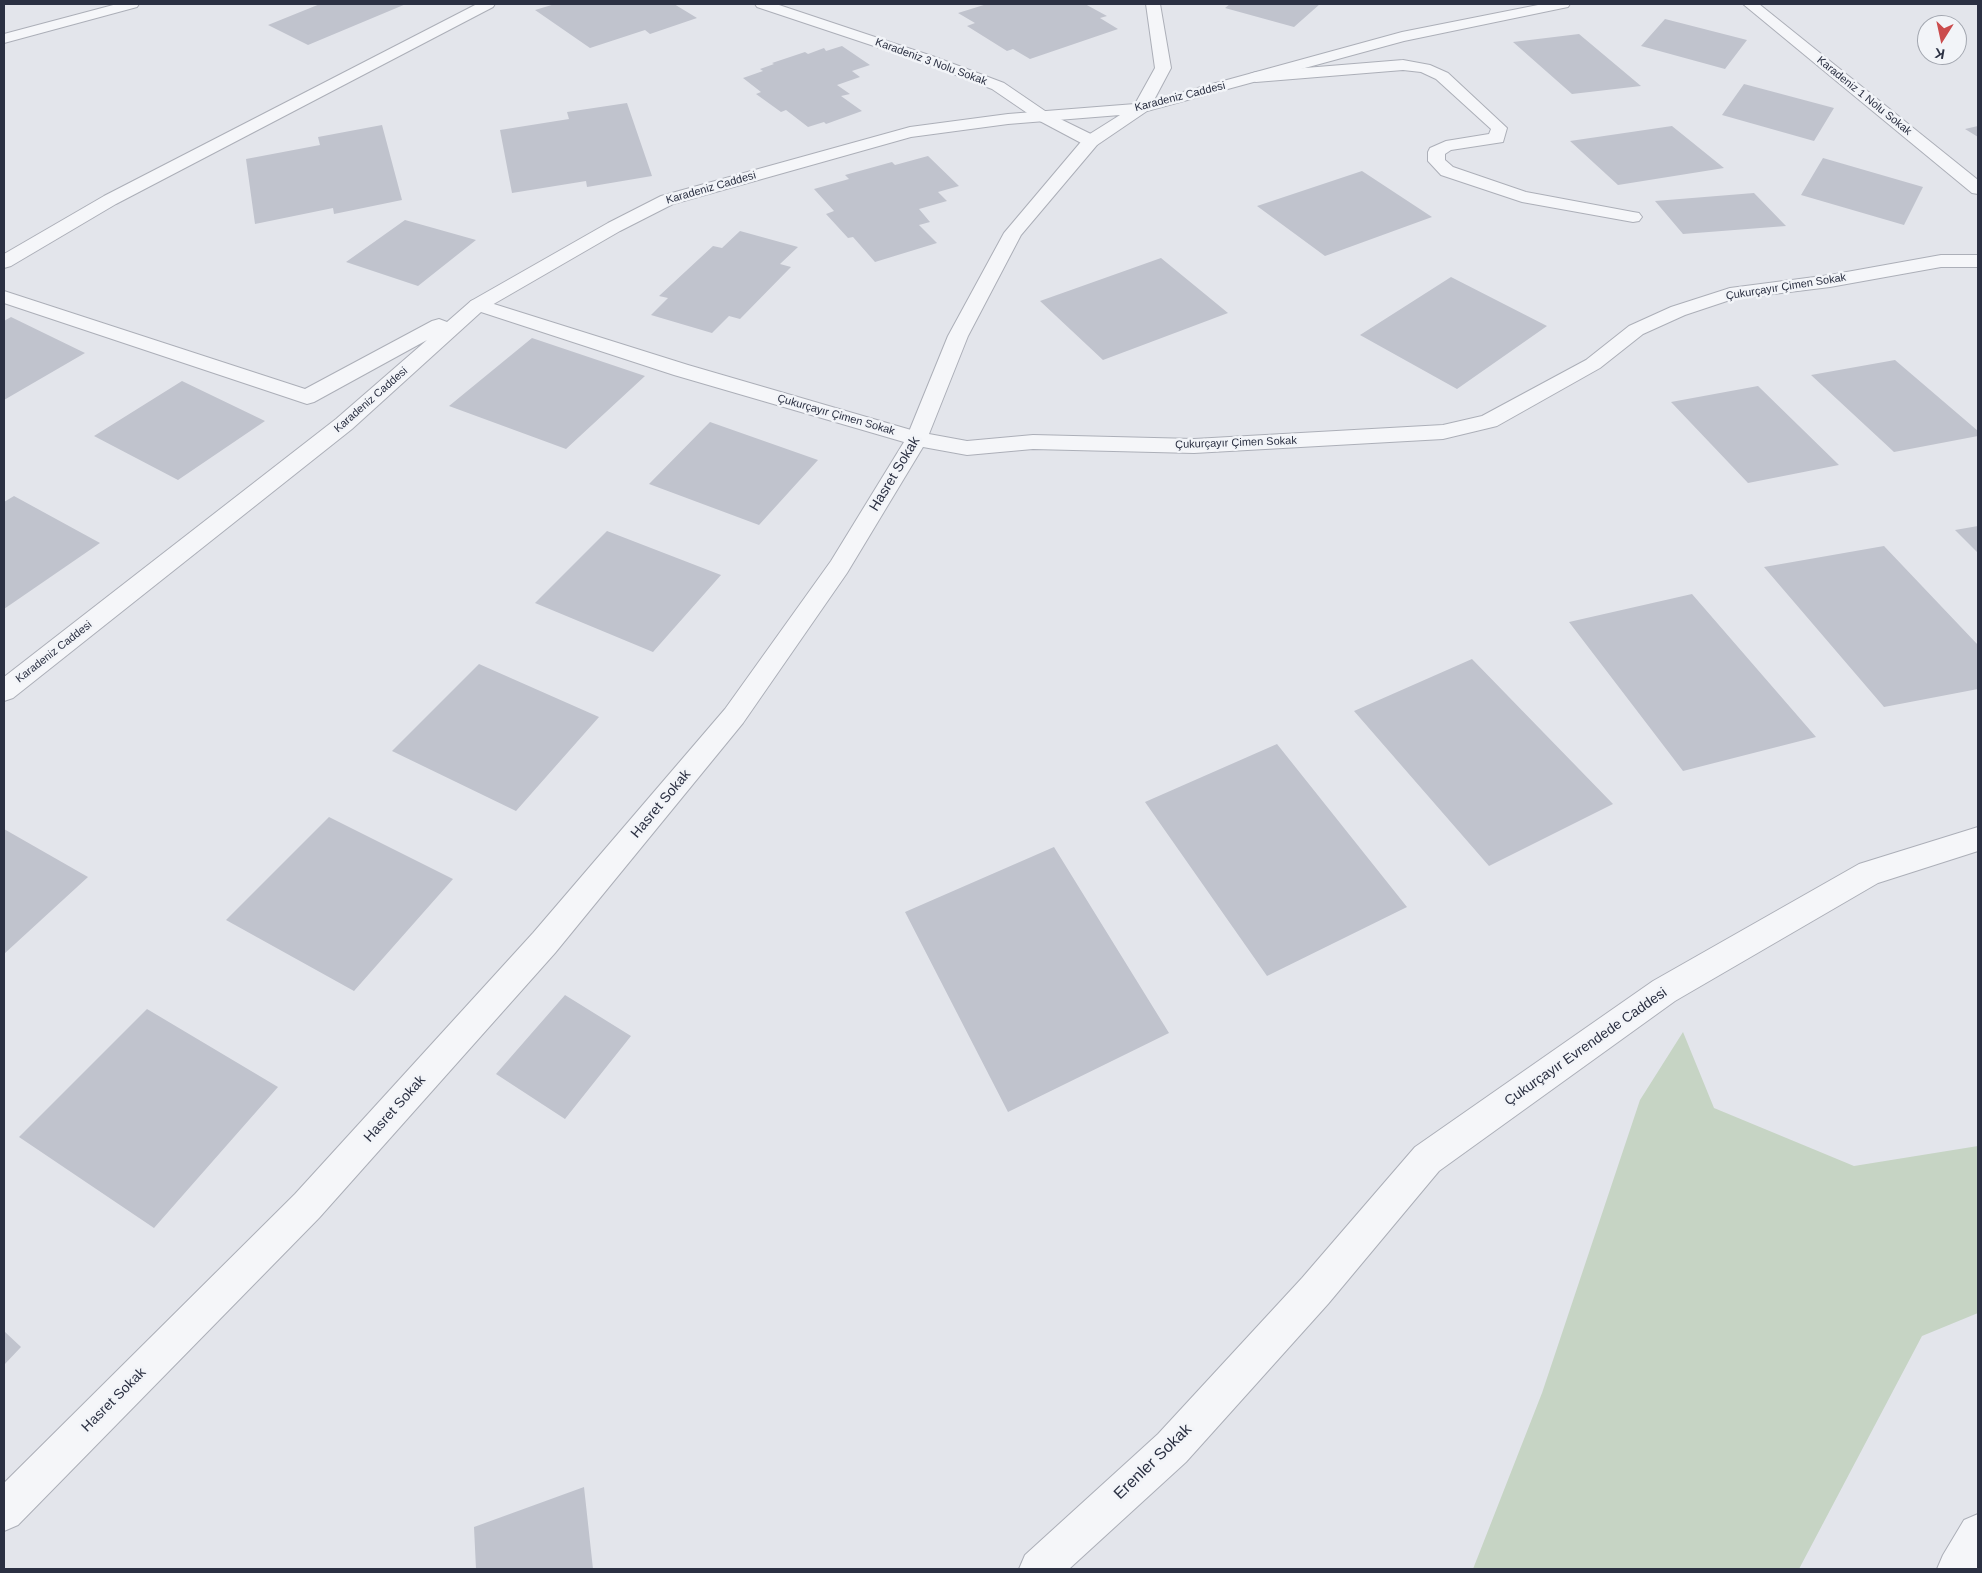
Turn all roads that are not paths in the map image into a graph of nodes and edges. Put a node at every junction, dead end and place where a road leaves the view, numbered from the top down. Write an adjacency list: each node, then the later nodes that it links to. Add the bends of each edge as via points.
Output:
1 (132, 4): 7 (street)
2 (488, 4): 15 (street, via 110,200)
3 (762, 4): 10 (street, Karadeniz 3 Nolu Sokak, via 998,86)
4 (1154, 4): 9 (street, Hasret Sokak, via 1163,68)
5 (1563, 4): 8 (street, Karadeniz Caddesi, via 1402,37)
6 (1750, 4): 12 (street, Karadeniz 1 Nolu Sokak)
7 (4, 40)
8 (1256, 77): 9 (street, Karadeniz Caddesi); 13 (street, via 1403,65 1425,68 1442,76 1499,128 1497,138 1446,146 1436,152 1437,161 1447,171 1522,197)
9 (1141, 108): 10 (street, Karadeniz Caddesi); 11 (street, Hasret Sokak)
10 (1042, 116): 11 (street, Karadeniz 3 Nolu Sokak); 17 (street, Karadeniz Caddesi, via 910,132 667,200)
11 (1091, 141): 18 (street, Hasret Sokak, via 1013,233 958,336)
12 (1978, 189)
13 (1633, 217)
14 (1978, 261): 18 (street, Çukurçayır Çimen Sokak, via 1941,260 1830,281 1730,294 1678,311 1636,330 1593,364 1489,421 1443,432 1194,446 1033,442 967,448)
15 (4, 262)
16 (4, 297): 17 (street, via 307,397)
17 (478, 305): 18 (street, Çukurçayır Çimen Sokak, via 681,370); 19 (street, Karadeniz Caddesi, via 344,424)
18 (917, 439): 22 (street, Hasret Sokak, via 839,567 734,716 544,943 307,1206)
19 (4, 691)
20 (1978, 840): 21 (street, Çukurçayır Evrendede Caddesi, via 1869,873 1664,991 1427,1159)
21 (1262, 1350): 24 (street, Erenler Sokak, via 1172,1448)
22 (4, 1511)
23 (1978, 1534): 25 (street)
24 (1039, 1569)
25 (1958, 1569)

